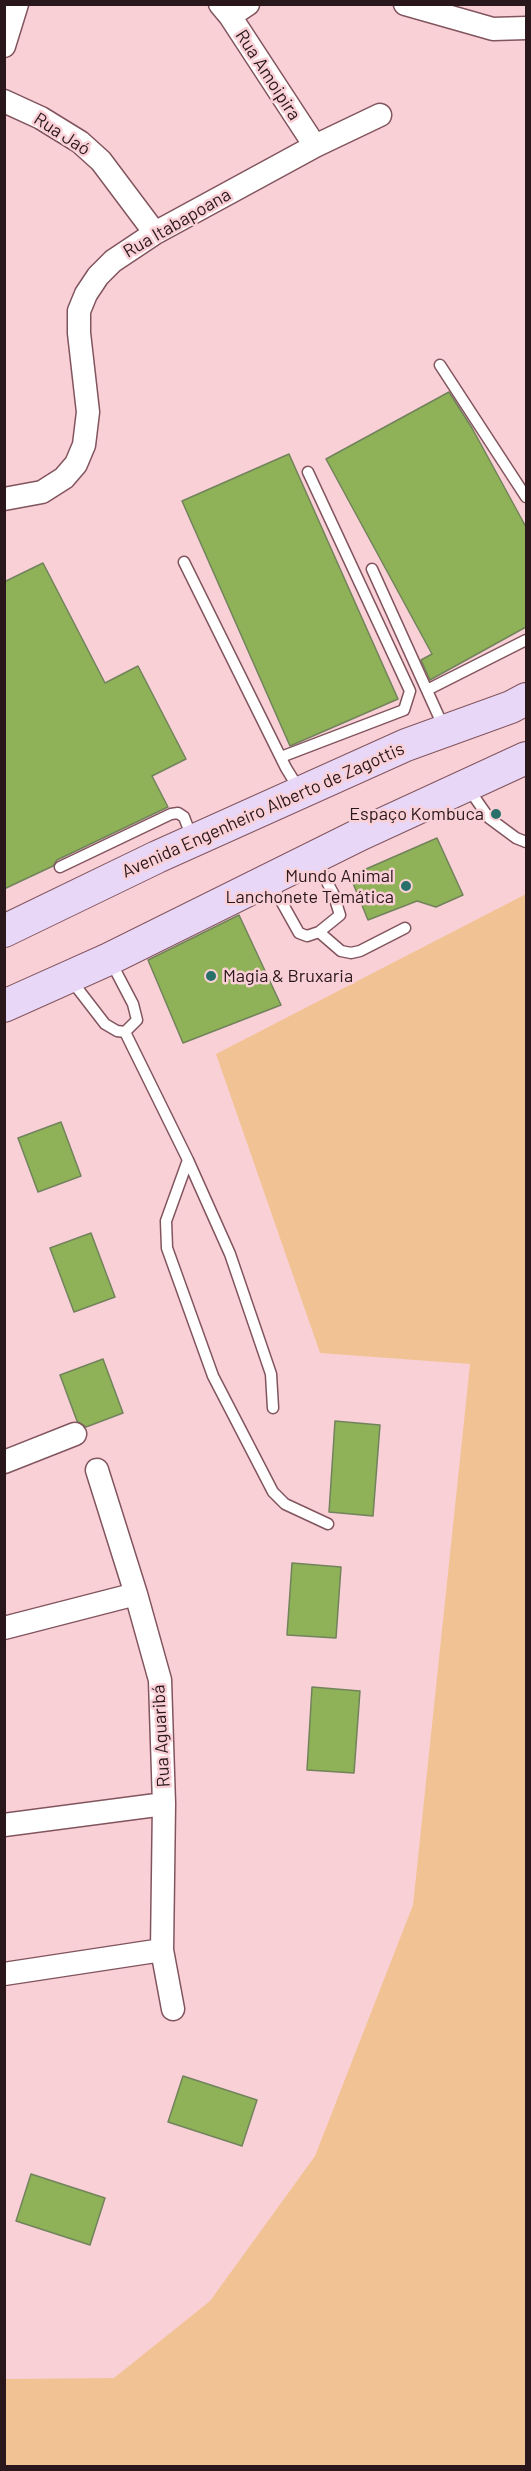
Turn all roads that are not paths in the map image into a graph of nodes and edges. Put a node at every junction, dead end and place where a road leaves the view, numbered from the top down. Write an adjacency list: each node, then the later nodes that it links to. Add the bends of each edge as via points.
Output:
1 (17, 4): 6 (street)
2 (405, 4): 4 (street)
3 (233, 8): 9 (street, Rua Amoipira)
4 (433, 9): 5 (street, via 493,29)
5 (526, 28)
6 (4, 46)
7 (4, 101): 10 (street, Rua Jaó, via 40,117 80,142 101,161)
8 (380, 115): 9 (street, Rua Itabapoana)
9 (315, 146): 10 (street, Rua Itabapoana)
10 (155, 233): 14 (street, Rua Itabapoana, via 98,276 79,310 88,412 84,445 76,465 42,492)
11 (440, 365): 13 (lane)
12 (308, 472): 21 (lane, via 410,691 404,710)
13 (526, 497)
14 (4, 499)
15 (184, 562): 21 (lane)
16 (372, 569): 18 (lane)
17 (526, 640): 18 (lane)
18 (427, 690): 20 (lane)
19 (526, 699): 20 (main road, Avenida Engenheiro Alberto de Zagottis)
20 (445, 731): 24 (main road, Avenida Engenheiro Alberto de Zagottis)
21 (280, 757): 24 (lane)
22 (526, 758): 23 (main road)
23 (466, 786): 26 (lane, via 489,818); 27 (main road)
24 (301, 792): 25 (main road, Avenida Engenheiro Alberto de Zagottis)
25 (193, 841): 28 (lane, via 184,817 171,814); 31 (main road, Avenida Engenheiro Alberto de Zagottis)
26 (526, 842)
27 (313, 857): 29 (main road); 32 (lane, via 333,892 340,915)
28 (60, 867)
29 (269, 878): 32 (lane, via 298,933 308,936); 33 (main road)
30 (405, 928): 32 (lane, via 351,953 342,951)
31 (4, 931)
32 (319, 932)
33 (109, 959): 34 (main road); 36 (lane, via 133,1004 136,1020)
34 (69, 977): 35 (main road); 36 (lane, via 105,1024)
35 (4, 1006)
36 (124, 1032): 37 (lane)
37 (188, 1160): 38 (lane, via 230,1254 271,1374); 42 (lane, via 166,1221 167,1248 213,1376 273,1492 285,1504)
38 (273, 1408)
39 (75, 1434): 40 (street)
40 (4, 1462)
41 (97, 1470): 43 (street, Rua Aguaribá)
42 (328, 1524)
43 (136, 1594): 44 (street); 45 (street, Rua Aguaribá, via 160,1680)
44 (4, 1628)
45 (164, 1804): 46 (street); 47 (street, Rua Aguaribá)
46 (4, 1825)
47 (162, 1950): 48 (street); 49 (street, Rua Aguaribá)
48 (4, 1974)
49 (173, 2009)

